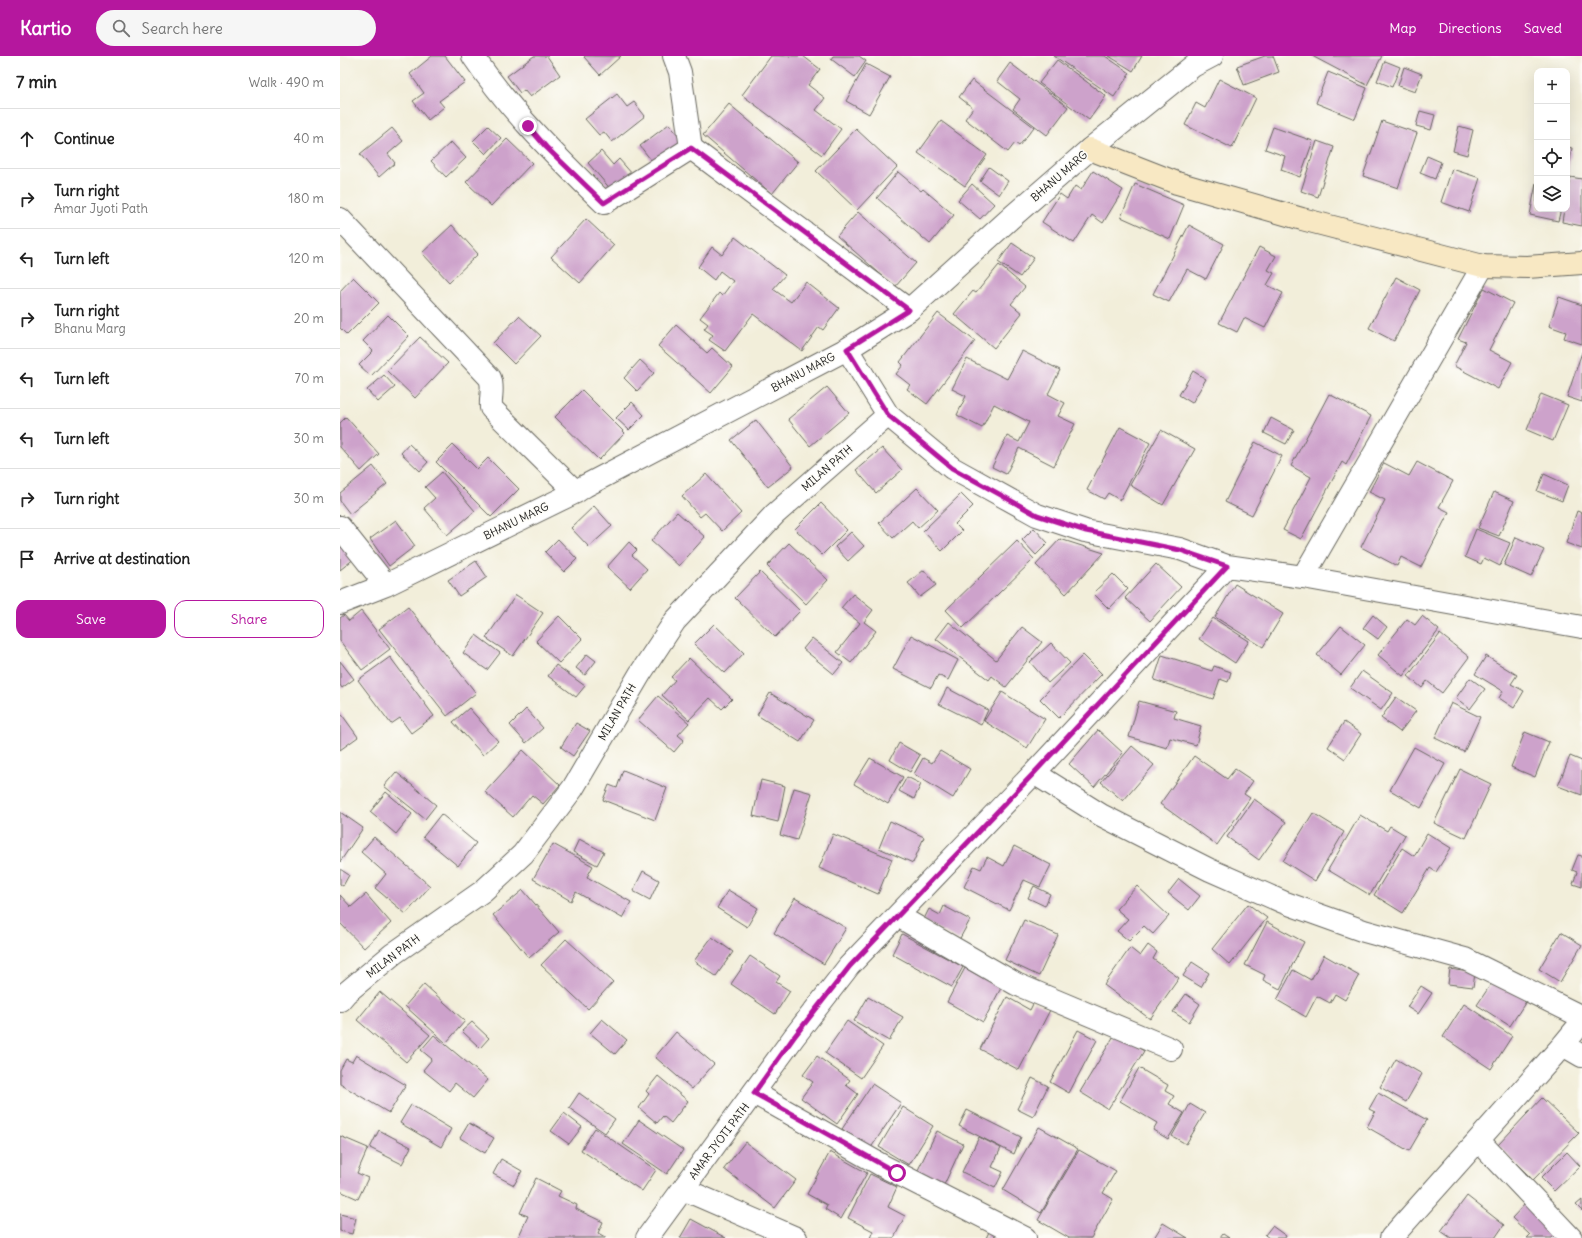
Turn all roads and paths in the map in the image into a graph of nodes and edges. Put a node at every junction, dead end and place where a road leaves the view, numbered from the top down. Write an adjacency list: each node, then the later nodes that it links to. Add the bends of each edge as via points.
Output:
1 (473, 56): 4 (street, via 492,84 546,147 604,203)
2 (674, 56): 4 (street, via 680,72)
3 (1194, 58): 5 (street, BHANU MARG)
4 (691, 148): 9 (street)
5 (1090, 149): 8 (street, via 1177,182 1310,221); 9 (street, BHANU MARG)
6 (340, 219): 12 (street, via 490,378 493,384 491,408)
7 (1582, 263): 8 (street, via 1527,267)
8 (1483, 266): 15 (street)
9 (909, 310): 10 (street, BHANU MARG)
10 (847, 349): 11 (street); 12 (street, BHANU MARG)
11 (888, 415): 14 (street, via 952,468 1037,515 1086,531 1180,550); 21 (street, MILAN PATH, via 775,514 676,621 640,674 573,788 523,854 483,891 393,954)
12 (576, 492): 16 (street, BHANU MARG)
13 (340, 527): 16 (street)
14 (1227, 566): 15 (street); 19 (street, AMAR JYOTI PATH)
15 (1304, 578): 18 (street)
16 (386, 585): 17 (street, BHANU MARG)
17 (340, 603)
18 (1582, 627)
19 (1034, 773): 20 (street, AMAR JYOTI PATH); 22 (street, via 1101,815 1210,870 1283,902 1364,931 1465,959)
20 (898, 916): 25 (street, via 1016,984); 27 (street, AMAR JYOTI PATH, via 850,966)
21 (340, 1000)
22 (1582, 1017)
23 (1582, 1022): 24 (street)
24 (1564, 1045): 26 (street); 28 (street)
25 (1171, 1049)
26 (1582, 1056)
27 (754, 1093): 29 (street, AMAR JYOTI PATH); 32 (street, via 883,1166)
28 (1479, 1141): 33 (street); 34 (street)
29 (683, 1189): 30 (street, AMAR JYOTI PATH); 31 (street)
30 (647, 1238)
31 (796, 1238)
32 (1024, 1238)
33 (1391, 1238)
34 (1571, 1238)

